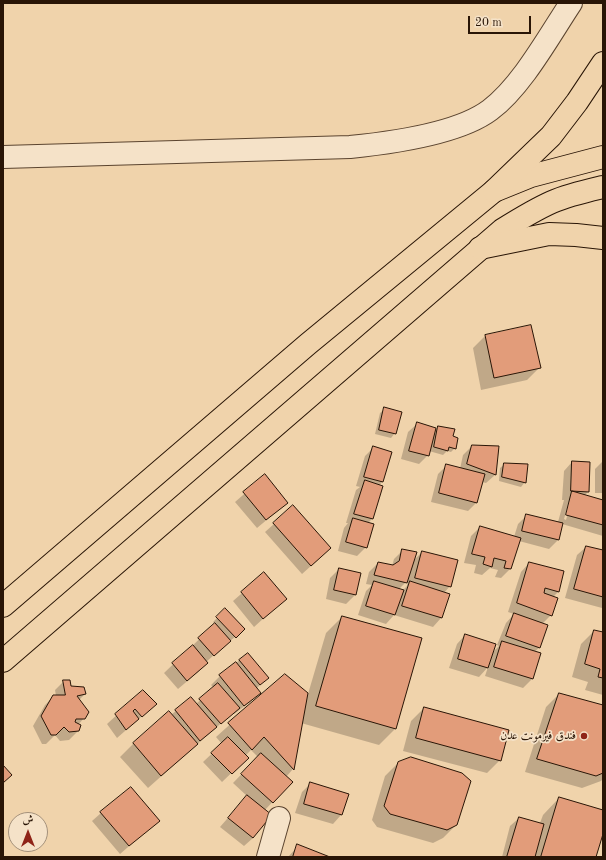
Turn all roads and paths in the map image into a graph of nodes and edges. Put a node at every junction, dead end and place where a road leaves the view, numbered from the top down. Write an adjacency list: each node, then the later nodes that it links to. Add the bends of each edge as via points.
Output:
1 (571, 3): 3 (street, via 522,76 506,95 477,118 436,133 383,144 350,147)
2 (603, 63): 6 (main road, via 551,136)
3 (3, 157)
4 (603, 157): 6 (main road, via 530,176)
5 (603, 187): 8 (main road, via 551,202 508,226)
6 (494, 191): 9 (main road, via 308,344)
7 (603, 238): 8 (main road, via 549,234)
8 (480, 248): 10 (main road)
9 (3, 606)
10 (3, 661)
11 (279, 818): 12 (street)
12 (268, 857)

